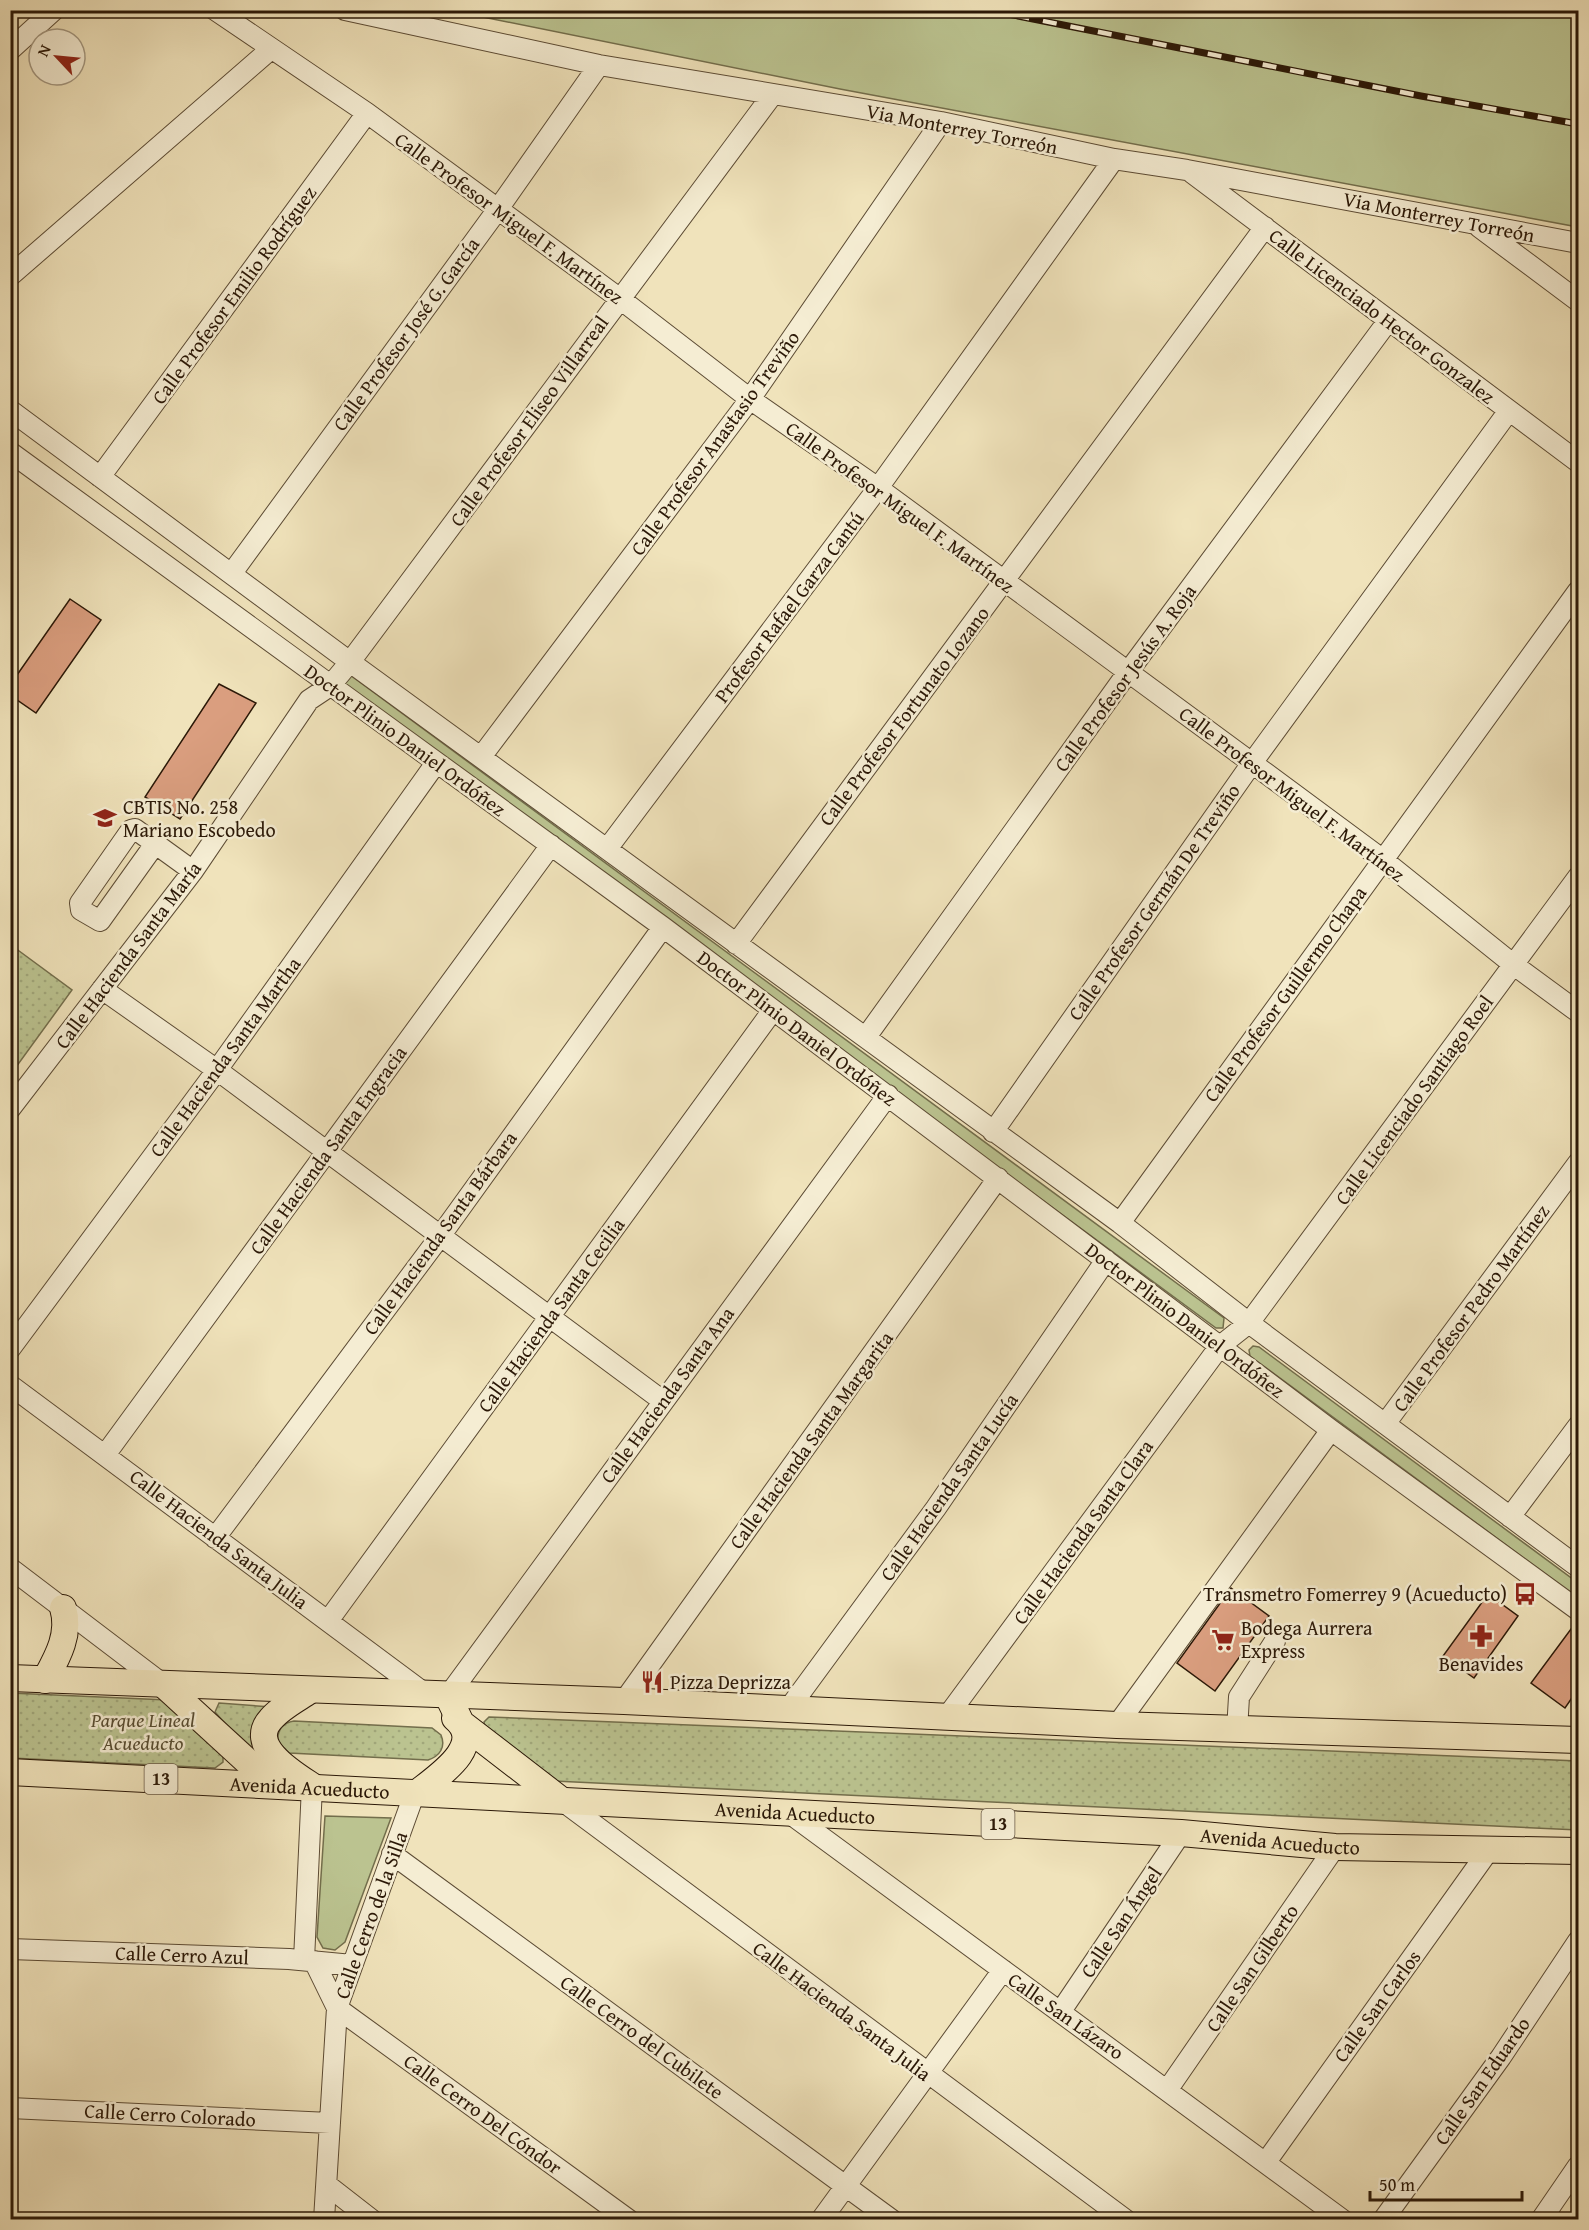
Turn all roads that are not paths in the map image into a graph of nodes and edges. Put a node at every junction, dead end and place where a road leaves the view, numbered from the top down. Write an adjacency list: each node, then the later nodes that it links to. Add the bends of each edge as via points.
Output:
1 (54, 10): 5 (street)
2 (215, 10): 4 (street, Calle Profesor Miguel F. Martínez)
3 (345, 10): 6 (street, Via Monterrey Torreón)
4 (271, 49): 8 (street, Calle Profesor Miguel F. Martínez); 16 (street)
5 (10, 50)
6 (599, 65): 7 (street, Via Monterrey Torreón); 12 (street, Calle Profesor José G. García)
7 (773, 94): 9 (street, Via Monterrey Torreón); 17 (street, Calle Profesor Eliseo Villarreal)
8 (367, 113): 12 (street, Calle Profesor Miguel F. Martínez); 25 (street, Calle Profesor Emilio Rodríguez)
9 (941, 122): 10 (street, Via Monterrey Torreón); 20 (street, Calle Profesor Anastasio Treviño)
10 (1114, 159): 11 (street, Via Monterrey Torreón); 26 (street, Profesor Rafael Garza Cantú)
11 (1187, 170): 13 (street, Via Monterrey Torreón); 14 (street, Calle Licenciado Hector Gonzalez)
12 (498, 209): 17 (street, Calle Profesor Miguel F. Martínez); 27 (street, Calle Profesor José G. García)
13 (1474, 224): 15 (street, Via Monterrey Torreón); 18 (street)
14 (1265, 227): 19 (street, Calle Licenciado Hector Gonzalez); 28 (street, Calle Profesor Fortunato Lozano)
15 (1578, 243)
16 (10, 276)
17 (619, 298): 20 (street, Calle Profesor Miguel F. Martínez); 30 (street, Calle Profesor Eliseo Villarreal)
18 (1578, 300)
19 (1388, 321): 22 (street, Calle Licenciado Hector Gonzalez); 31 (street, Calle Profesor Jesús A. Roja)
20 (750, 399): 26 (street, Calle Profesor Miguel F. Martínez); 33 (street, Calle Profesor Anastasio Treviño)
21 (10, 410): 25 (street, Doctor Plinio Daniel Ordóñez)
22 (1508, 412): 24 (street, Calle Licenciado Hector Gonzalez); 35 (street, Calle Profesor Germán De Treviño)
23 (10, 452): 32 (street, Doctor Plinio Daniel Ordóñez)
24 (1578, 462)
25 (100, 477): 27 (street, Doctor Plinio Daniel Ordóñez)
26 (878, 488): 28 (street, Calle Profesor Miguel F. Martínez); 38 (street, Profesor Rafael Garza Cantú)
27 (232, 573): 30 (street, Doctor Plinio Daniel Ordóñez)
28 (1004, 581): 31 (street, Calle Profesor Miguel F. Martínez); 43 (street, Calle Profesor Fortunato Lozano)
29 (1578, 591): 39 (street, Calle Profesor Guillermo Chapa)
30 (350, 662): 32 (street, Calle Profesor Eliseo Villarreal); 33 (street, Doctor Plinio Daniel Ordóñez)
31 (1128, 672): 35 (street, Calle Profesor Miguel F. Martínez); 48 (street, Calle Profesor Jesús A. Roja)
32 (330, 686): 34 (street, Doctor Plinio Daniel Ordóñez); 40 (street, Calle Hacienda Santa María, via 309,700)
33 (481, 757): 38 (street, Doctor Plinio Daniel Ordóñez)
34 (436, 763): 37 (street, Doctor Plinio Daniel Ordóñez); 49 (street, Calle Hacienda Santa Martha)
35 (1252, 763): 39 (street, Calle Profesor Miguel F. Martínez); 52 (street, Calle Profesor Germán De Treviño)
36 (155, 844): 40 (street)
37 (551, 845): 42 (street, Doctor Plinio Daniel Ordóñez); 53 (street, Calle Hacienda Santa Engracia)
38 (607, 849): 43 (street, Doctor Plinio Daniel Ordóñez)
39 (1382, 859): 44 (street, Calle Profesor Miguel F. Martínez); 56 (street, Calle Profesor Guillermo Chapa)
40 (193, 871): 45 (street, Calle Hacienda Santa María)
41 (1578, 877): 44 (street, Calle Licenciado Santiago Roel)
42 (663, 927): 46 (street, Doctor Plinio Daniel Ordóñez); 57 (street, Calle Hacienda Santa Bárbara)
43 (736, 944): 48 (street, Doctor Plinio Daniel Ordóñez)
44 (1514, 966): 47 (street, Calle Profesor Miguel F. Martínez); 60 (street, Calle Licenciado Santiago Roel)
45 (102, 989): 49 (street); 51 (street, Calle Hacienda Santa María)
46 (773, 1010): 50 (street, Doctor Plinio Daniel Ordóñez); 59 (street, Calle Hacienda Santa Cecilia)
47 (1578, 1012)
48 (866, 1037): 52 (street, Doctor Plinio Daniel Ordóñez)
49 (217, 1070): 53 (street); 62 (street, Calle Hacienda Santa Martha)
50 (888, 1095): 55 (street, Doctor Plinio Daniel Ordóñez); 64 (street, Calle Hacienda Santa Ana)
51 (10, 1109)
52 (993, 1132): 56 (street, Doctor Plinio Daniel Ordóñez)
53 (327, 1152): 57 (street); 68 (street, Calle Hacienda Santa Engracia)
54 (1578, 1163): 65 (street, Calle Profesor Pedro Martínez)
55 (998, 1178): 58 (street, Doctor Plinio Daniel Ordóñez); 82 (street, Calle Hacienda Santa Margarita)
56 (1120, 1223): 60 (street, Doctor Plinio Daniel Ordóñez)
57 (441, 1234): 59 (street); 70 (street, Calle Hacienda Santa Bárbara)
58 (1106, 1260): 61 (street, Doctor Plinio Daniel Ordóñez); 83 (street, Calle Hacienda Santa Lucía, via 936,1508)
59 (550, 1318): 64 (street); 75 (street, Calle Hacienda Santa Cecilia)
60 (1249, 1323): 61 (street, Calle Licenciado Santiago Roel); 65 (street, Doctor Plinio Daniel Ordóñez)
61 (1220, 1346): 67 (street, Doctor Plinio Daniel Ordóñez); 84 (street, Calle Hacienda Santa Clara)
62 (10, 1349)
63 (10, 1384): 68 (street, Calle Hacienda Santa Julia)
64 (663, 1401): 81 (street, Calle Hacienda Santa Ana)
65 (1385, 1424): 69 (street, Doctor Plinio Daniel Ordóñez)
66 (1578, 1426): 69 (street)
67 (1331, 1430): 74 (street, Doctor Plinio Daniel Ordóñez); 86 (street)
68 (105, 1455): 70 (street, Calle Hacienda Santa Julia)
69 (1510, 1517): 71 (street, Doctor Plinio Daniel Ordóñez)
70 (215, 1538): 75 (street, Calle Hacienda Santa Julia)
71 (1578, 1567)
72 (10, 1568): 73 (street)
73 (63, 1608): 78 (main road, via 67,1620 63,1640); 79 (street)
74 (1578, 1610)
75 (328, 1620): 81 (street, Calle Hacienda Santa Julia)
76 (1275, 1641): 87 (street, via 1239,1697)
77 (10, 1678): 78 (main road)
78 (45, 1680): 79 (main road)
79 (164, 1685): 80 (main road); 90 (main road)
80 (309, 1691): 81 (main road); 91 (main road, via 272,1717 265,1733 270,1752 279,1763)
81 (437, 1695): 82 (main road); 85 (main road)
82 (624, 1701): 83 (main road)
83 (787, 1711): 84 (main road)
84 (946, 1718): 86 (main road)
85 (461, 1723): 92 (main road, via 466,1736 463,1750 453,1764); 93 (main road)
86 (1118, 1725): 87 (main road)
87 (1237, 1730): 88 (main road)
88 (1578, 1740)
89 (10, 1772): 90 (main road, Avenida Acueducto / 13)
90 (272, 1785): 91 (main road, Avenida Acueducto / 13)
91 (312, 1786): 92 (main road, Avenida Acueducto / 13); 102 (street)
92 (416, 1792): 93 (main road, Avenida Acueducto / 13); 99 (street, Calle Cerro de la Silla)
93 (561, 1800): 94 (main road, Avenida Acueducto / 13); 107 (street, Calle Hacienda Santa Julia)
94 (789, 1813): 95 (main road, Avenida Acueducto / 13); 104 (street, Calle San Lázaro)
95 (1181, 1833): 96 (main road, Avenida Acueducto / 13); 106 (street, Calle San Ángel)
96 (1335, 1847): 97 (main road, Avenida Acueducto / 13); 108 (street, Calle San Gilberto)
97 (1489, 1850): 98 (main road, Avenida Acueducto / 13); 111 (street, Calle San Carlos)
98 (1578, 1851)
99 (393, 1854): 103 (street, Calle Cerro de la Silla); 114 (street, Calle Cerro del Cubilete)
100 (1578, 1941): 122 (street, Calle San Eduardo, via 1501,2057)
101 (10, 1950): 102 (street, Calle Cerro Azul)
102 (309, 1961): 103 (street, Calle Cerro Azul); 105 (street)
103 (352, 1965): 105 (street, Calle Cerro de la Silla)
104 (1003, 1970): 106 (street, Calle San Lázaro); 107 (street)
105 (337, 2008): 110 (street, Calle Cerro de la Silla); 117 (street, Calle Cerro Del Cóndor)
106 (1060, 2011): 108 (street, Calle San Lázaro)
107 (926, 2073): 114 (street); 120 (street, Calle Hacienda Santa Julia)
108 (1168, 2089): 111 (street, Calle San Lázaro)
109 (10, 2108): 110 (street, Calle Cerro Colorado)
110 (330, 2123): 113 (street, Calle Cerro de la Silla)
111 (1266, 2162): 121 (street, Calle San Lázaro)
112 (1578, 2166): 123 (street)
113 (327, 2185): 115 (street, Calle Cerro de la Silla); 116 (street)
114 (845, 2186): 118 (street); 119 (street, Calle Cerro del Cubilete)
115 (324, 2220)
116 (372, 2220)
117 (629, 2220)
118 (821, 2220)
119 (892, 2220)
120 (1126, 2220)
121 (1343, 2220)
122 (1383, 2220)
123 (1541, 2220)

